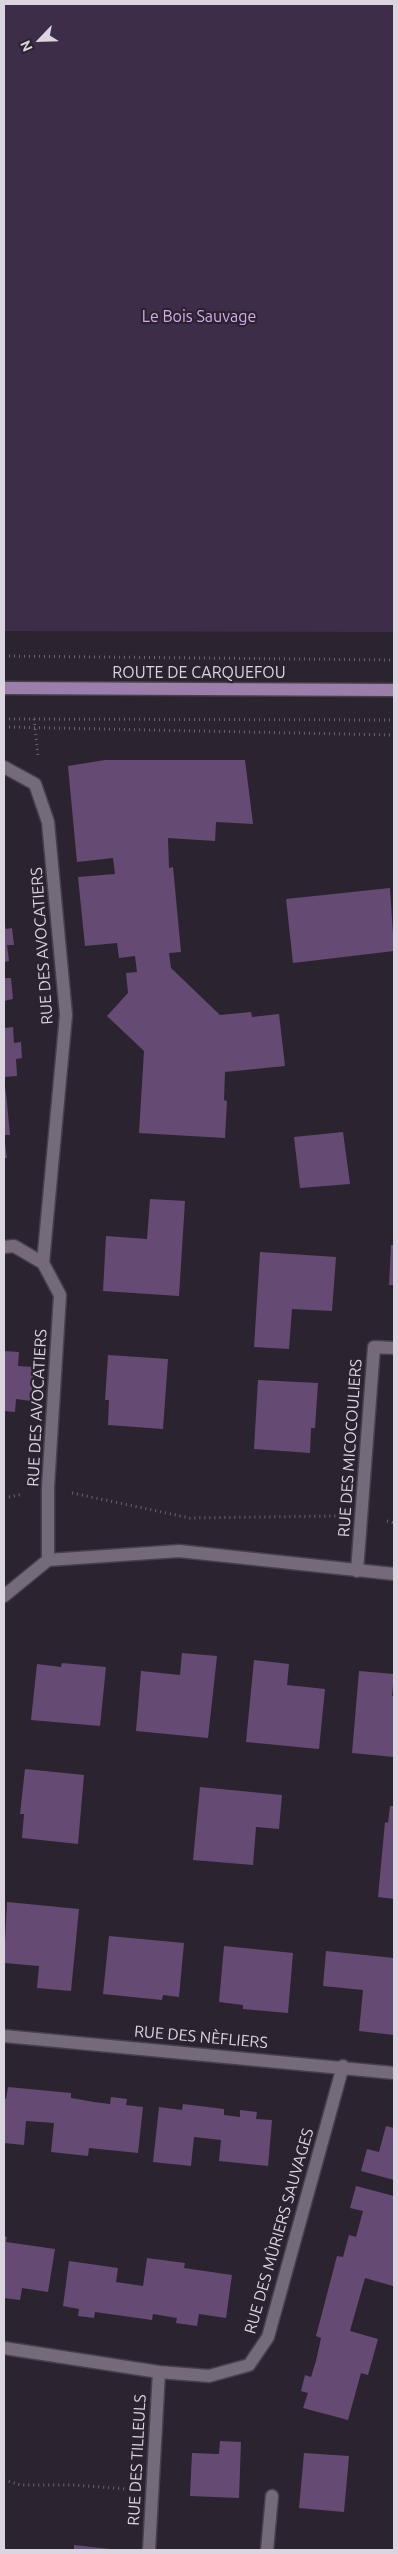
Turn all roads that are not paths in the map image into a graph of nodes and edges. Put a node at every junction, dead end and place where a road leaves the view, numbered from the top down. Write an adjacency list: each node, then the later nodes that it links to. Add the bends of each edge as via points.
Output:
1 (4, 688): 2 (main road, ROUTE DE CARQUEFOU)
2 (394, 690)
3 (4, 767): 5 (street, RUE DES AVOCATIERS, via 35,784 48,822 66,1015)
4 (4, 1247): 5 (street, via 14,1246)
5 (43, 1263): 7 (street, RUE DES AVOCATIERS, via 60,1295 48,1488)
6 (394, 1348): 8 (street, RUE DES MICOCOULIERS, via 374,1347)
7 (48, 1560): 8 (street, via 179,1551); 10 (street)
8 (357, 1571): 9 (street)
9 (394, 1574)
10 (4, 1596)
11 (4, 2036): 12 (street, RUE DES NÈFLIERS)
12 (343, 2066): 13 (street, RUE DES NÈFLIERS); 15 (street, RUE DES MÛRIERS SAUVAGES, via 268,2337 249,2365 209,2376)
13 (394, 2073)
14 (4, 2348): 15 (street, RUE DES MÛRIERS SAUVAGES)
15 (158, 2372): 17 (street, RUE DES TILLEULS)
16 (272, 2496): 18 (street)
17 (149, 2550)
18 (268, 2550)

